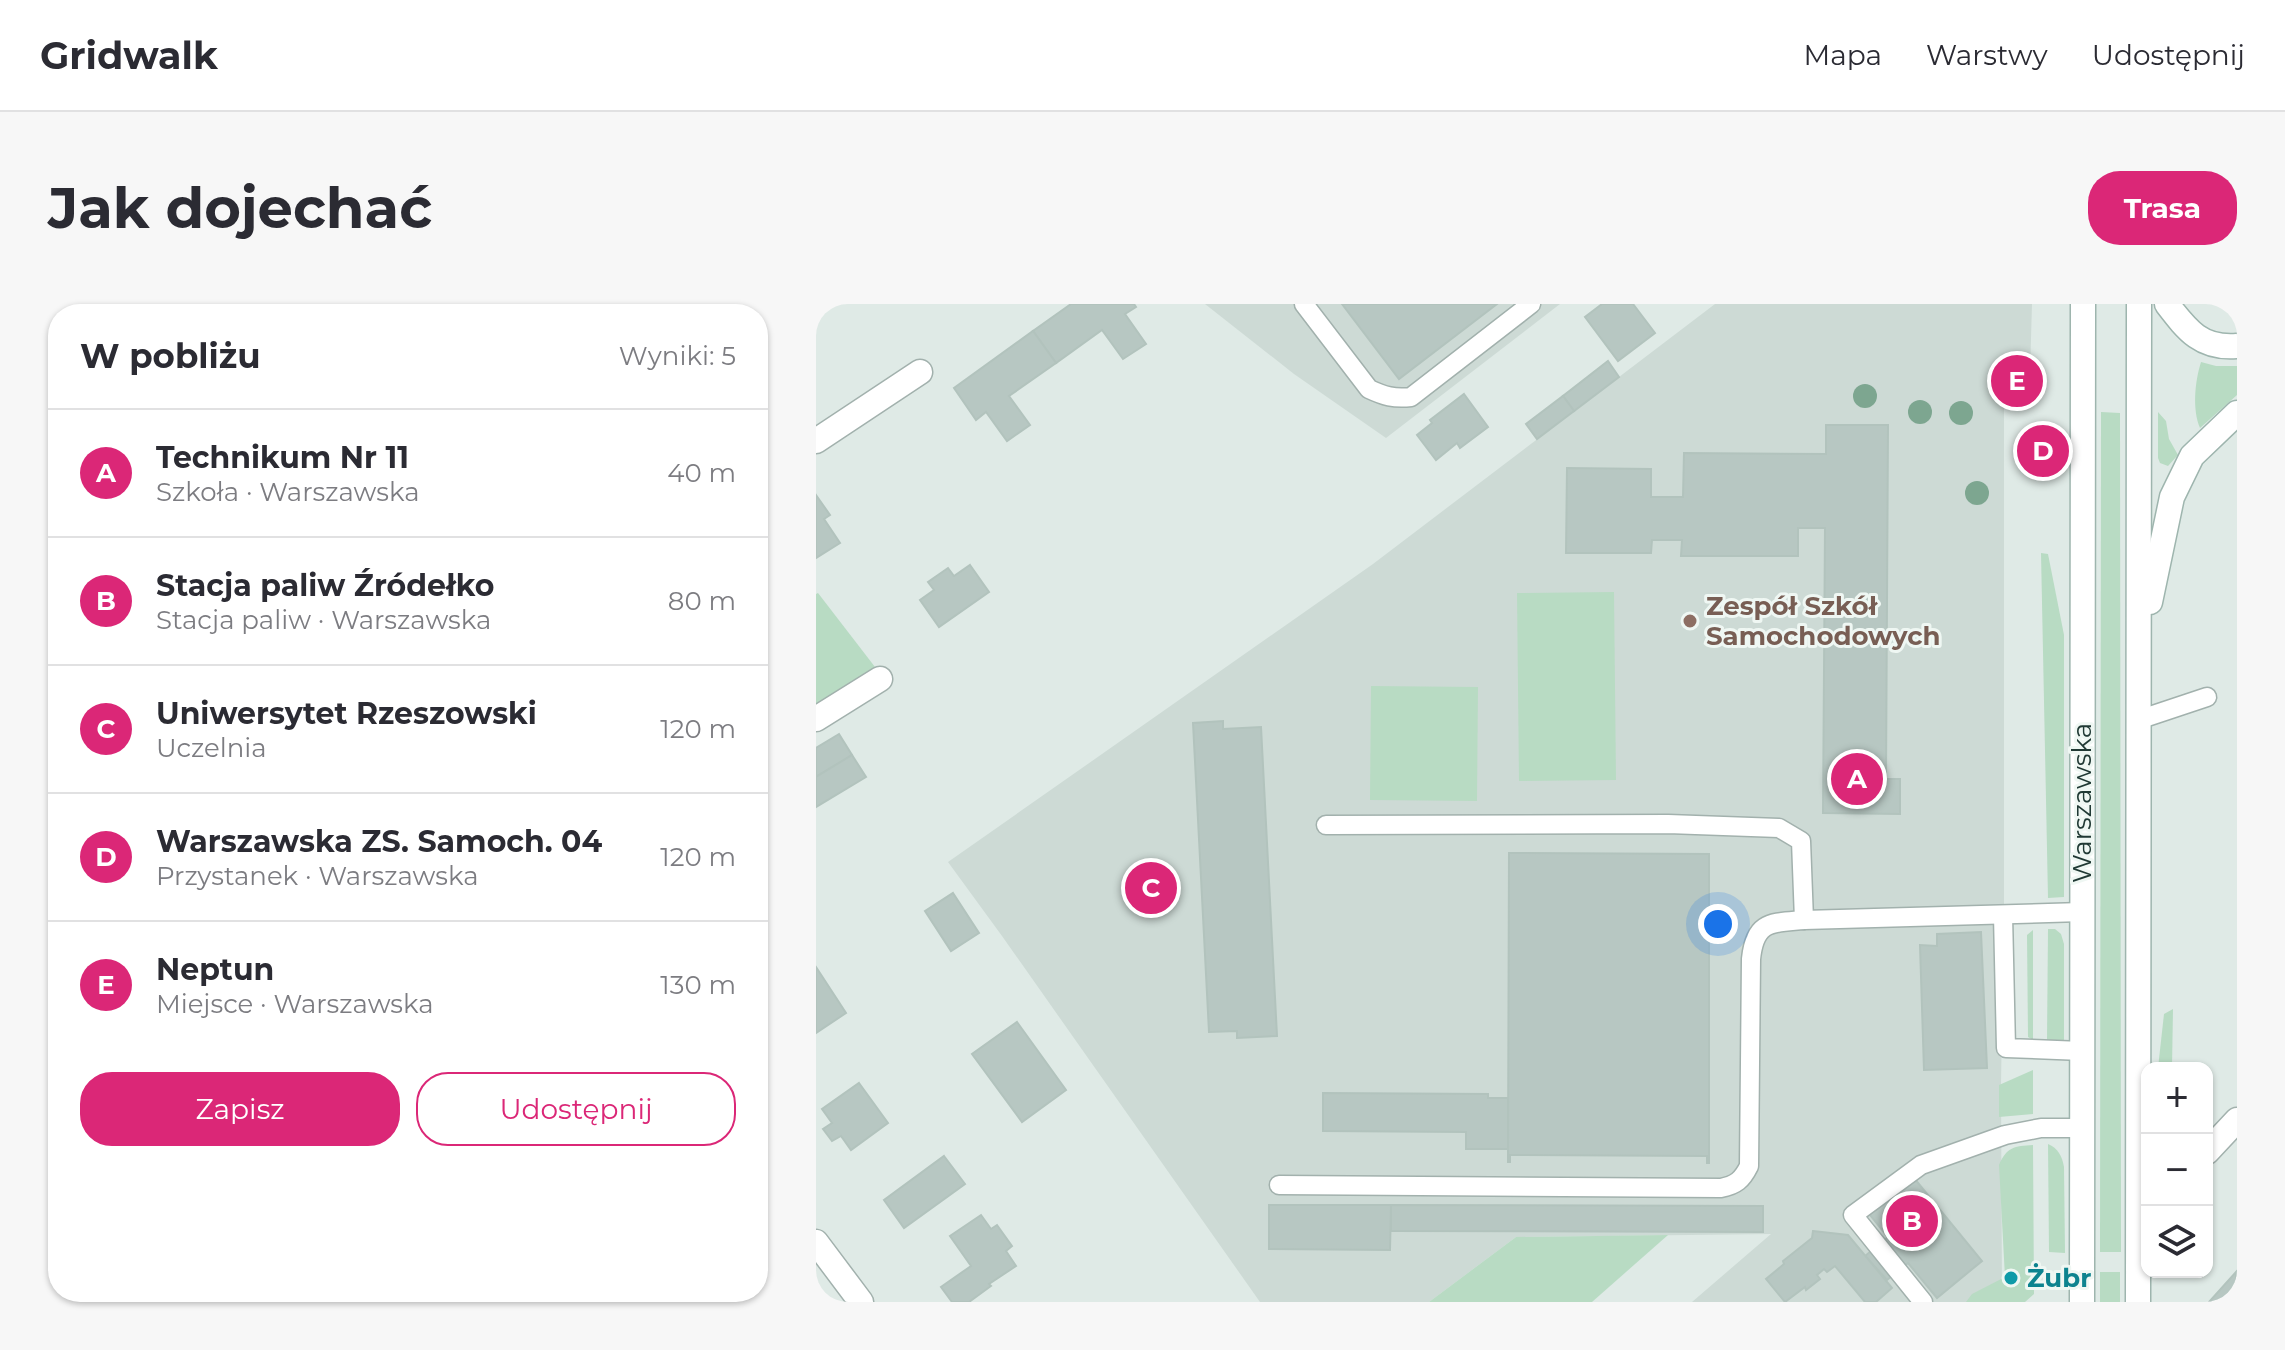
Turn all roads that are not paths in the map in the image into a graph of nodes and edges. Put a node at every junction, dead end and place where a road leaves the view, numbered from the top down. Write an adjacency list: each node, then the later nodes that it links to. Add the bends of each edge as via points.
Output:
1 (1304, 304): 2 (lane, via 1369,389 1399,399 1411,397)
2 (1531, 304)
3 (2083, 304): 16 (main road, Warszawska)
4 (2139, 304): 10 (main road)
5 (2167, 304): 6 (main road, via 2200,340)
6 (2237, 346)
7 (920, 372): 9 (main road)
8 (2237, 413): 10 (main road, via 2192,456 2172,497)
9 (816, 441)
10 (2139, 659): 14 (main road)
11 (880, 679): 13 (main road)
12 (2207, 697): 14 (lane)
13 (816, 719)
14 (2138, 720): 22 (main road)
15 (1326, 825): 18 (lane, via 1779,828 1801,841)
16 (2082, 912): 17 (lane); 19 (main road, Warszawska)
17 (2003, 915): 18 (lane); 19 (lane, via 2006,1048)
18 (1804, 920): 24 (lane, via 1770,923 1754,942 1749,1166 1735,1185)
19 (2082, 1051): 21 (main road, Warszawska)
20 (2237, 1120): 23 (main road)
21 (2082, 1128): 28 (lane, via 2005,1135 1921,1165 1853,1215); 29 (main road, Warszawska)
22 (2142, 1134)
23 (2213, 1146)
24 (1279, 1185)
25 (2141, 1200): 30 (main road)
26 (816, 1242): 27 (main road)
27 (861, 1302)
28 (1923, 1302)
29 (2082, 1302)
30 (2138, 1302)

